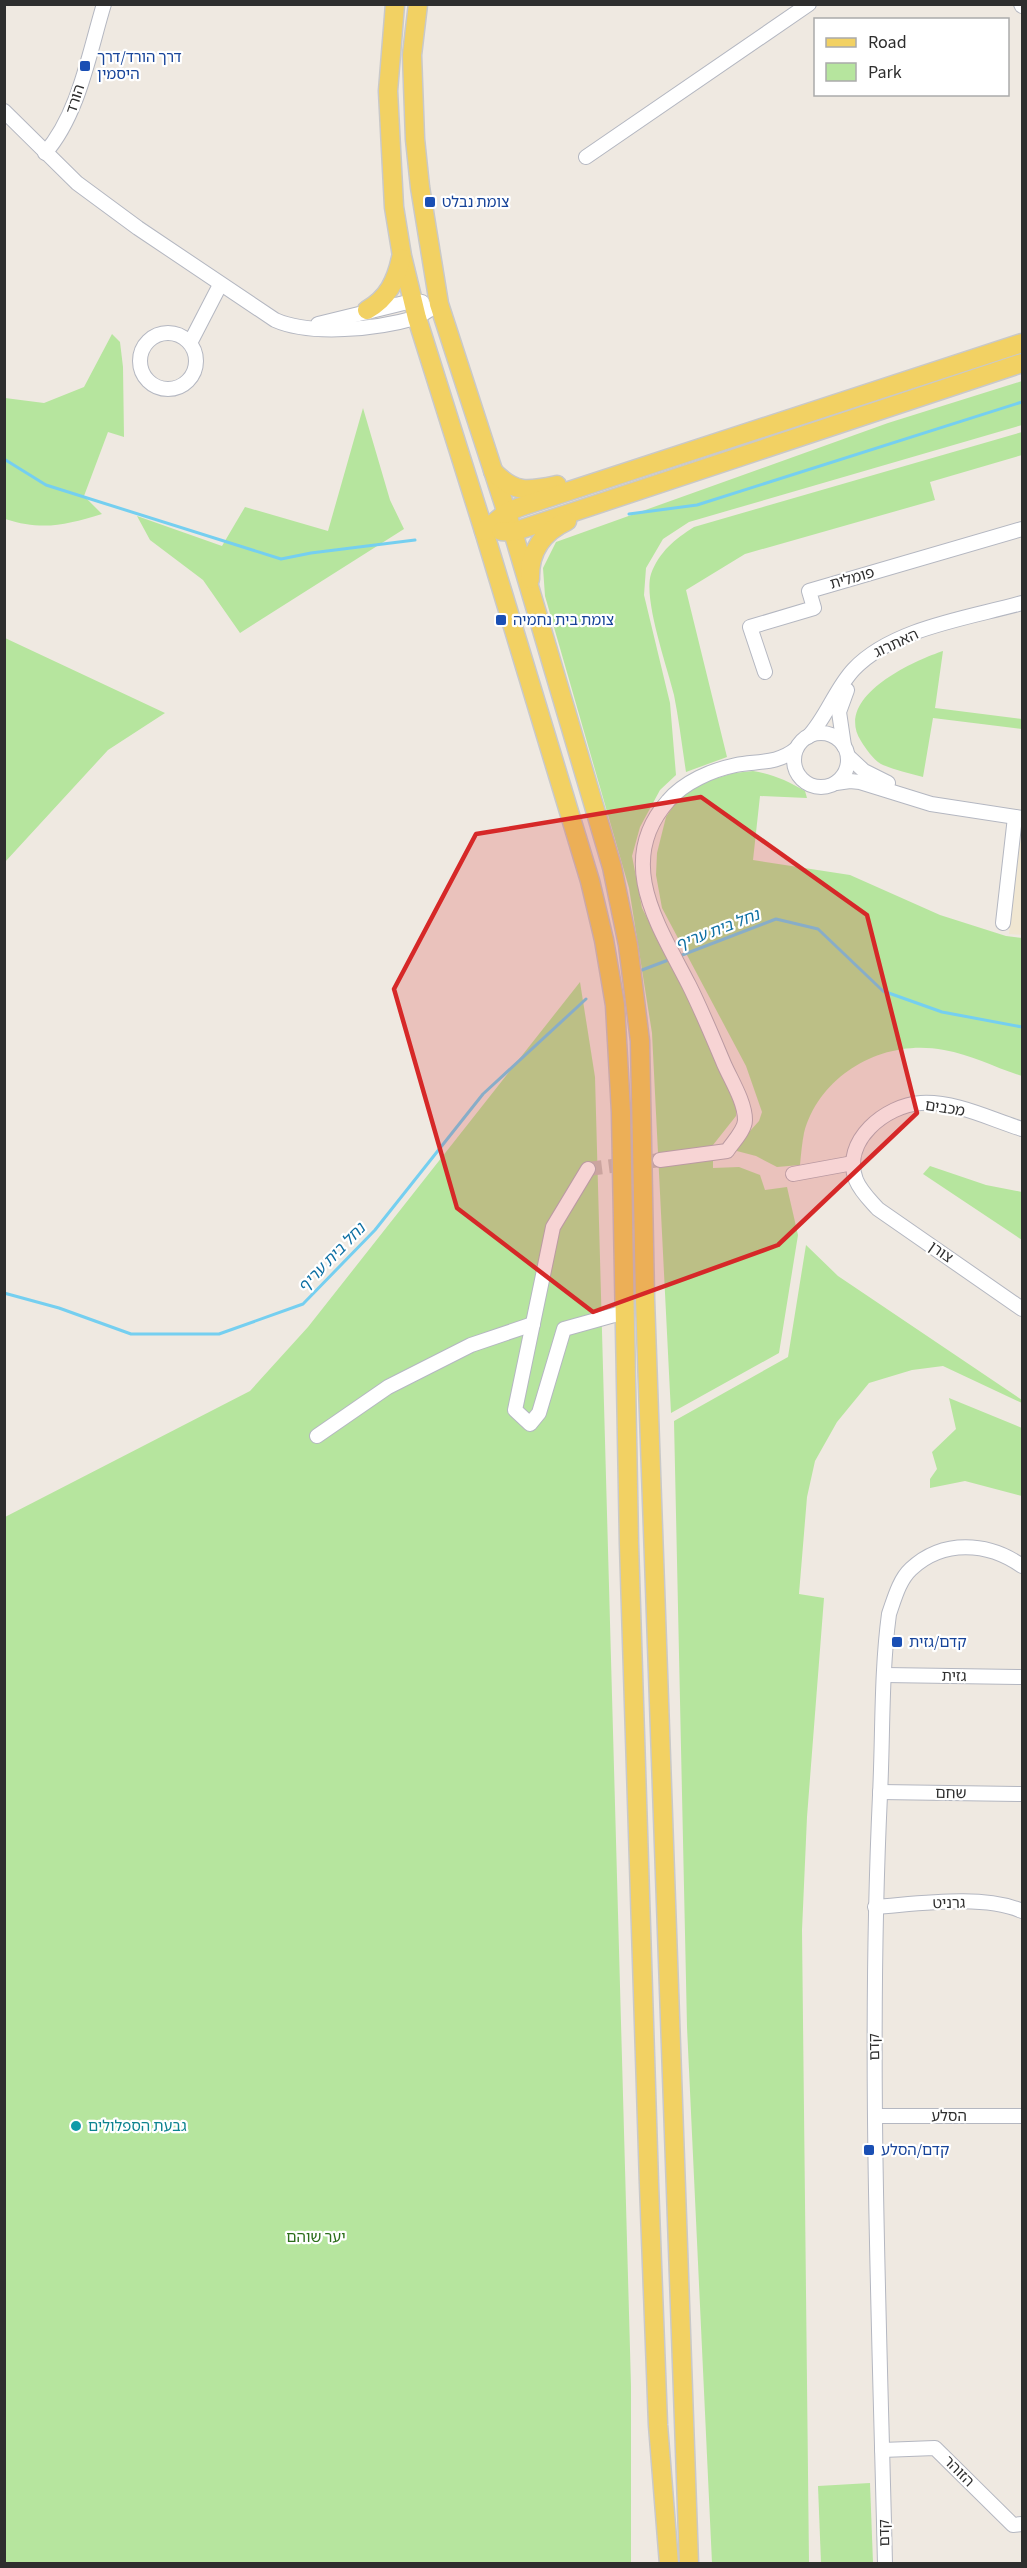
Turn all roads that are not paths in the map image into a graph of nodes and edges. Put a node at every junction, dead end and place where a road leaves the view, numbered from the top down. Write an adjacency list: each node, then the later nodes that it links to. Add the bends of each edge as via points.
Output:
1 (105, 4): 6 (street, הורד, via 70,115 62,133)
2 (395, 4): 8 (main road, via 388,91 391,165)
3 (418, 4): 10 (main road, via 412,55 415,139)
4 (809, 4): 7 (street)
5 (4, 111): 6 (street)
6 (45, 153): 9 (street, via 116,213)
7 (586, 158)
8 (402, 256): 11 (main road); 12 (main road, via 392,288)
9 (220, 285): 13 (street, via 275,320); 14 (street)
10 (439, 304): 11 (street); 18 (main road)
11 (414, 309): 12 (street); 13 (street, via 360,327); 22 (main road)
12 (367, 310): 13 (street)
13 (307, 327)
14 (190, 343): 14 (street, via 175,333 156,335 143,348 143,374 162,388 186,383 196,360)
15 (1023, 343): 17 (main road)
16 (1023, 363): 19 (main road)
17 (644, 465): 18 (main road, via 525,490 515,489); 20 (main road)
18 (492, 471): 20 (main road)
19 (618, 496): 23 (main road); 24 (main road, via 548,532 531,562)
20 (507, 512): 22 (main road); 23 (main road)
21 (1023, 529): 27 (street, פומלית, via 809,591 814,608 750,627)
22 (484, 531): 23 (main road); 42 (main road, via 575,827 606,951 619,1052)
23 (513, 532): 24 (main road)
24 (530, 590): 57 (main road, via 620,903 640,1041 646,1334)
25 (1023, 603): 28 (street, האתרוג, via 913,633 879,649 844,681 822,721)
26 (1023, 610): 30 (street, האתרוג, via 908,644 870,665 850,686 841,703 839,723)
27 (765, 672)
28 (808, 737): 29 (street); 30 (street, via 826,734 837,738)
29 (796, 749): 31 (street); 32 (street, via 794,767)
30 (846, 751): 33 (street, via 846,771); 34 (street, via 864,771 900,787)
31 (763, 763): 32 (street); 37 (street, via 736,765 685,786 661,810 643,850 647,900 692,991 745,1121 727,1151)
32 (800, 778): 33 (street, via 814,787)
33 (836, 783): 34 (street, via 860,782 931,804)
34 (1020, 815): 35 (street)
35 (1003, 923)
36 (1023, 1129): 38 (street, מכבים, via 941,1104 920,1103 882,1116 864,1135)
37 (660, 1160)
38 (853, 1163): 40 (street); 41 (street, צורן, via 862,1192 878,1209)
39 (588, 1169): 43 (street, via 553,1227)
40 (793, 1174)
41 (1023, 1309)
42 (625, 1312): 43 (street, via 564,1329 539,1413 530,1424 515,1410); 56 (main road, via 649,2172 658,2425)
43 (533, 1324): 44 (street, via 471,1345 398,1382)
44 (317, 1436)
45 (1023, 1566): 46 (street, קדם, via 986,1549 956,1546 938,1551 910,1569 889,1614)
46 (885, 1675): 47 (street, גזית); 48 (street, קדם)
47 (1023, 1677)
48 (880, 1792): 49 (street, שחם); 50 (street, קדם)
49 (1023, 1794)
50 (875, 1907): 51 (street, גרניט, via 983,1903); 52 (street, קדם)
51 (1023, 1911)
52 (875, 2116): 53 (street, הסלע); 54 (street, קדם)
53 (1023, 2116)
54 (882, 2450): 55 (street, הזוהר, via 935,2448 1013,2525); 58 (street, קדם)
55 (1023, 2524)
56 (669, 2564)
57 (689, 2564)
58 (885, 2564)

